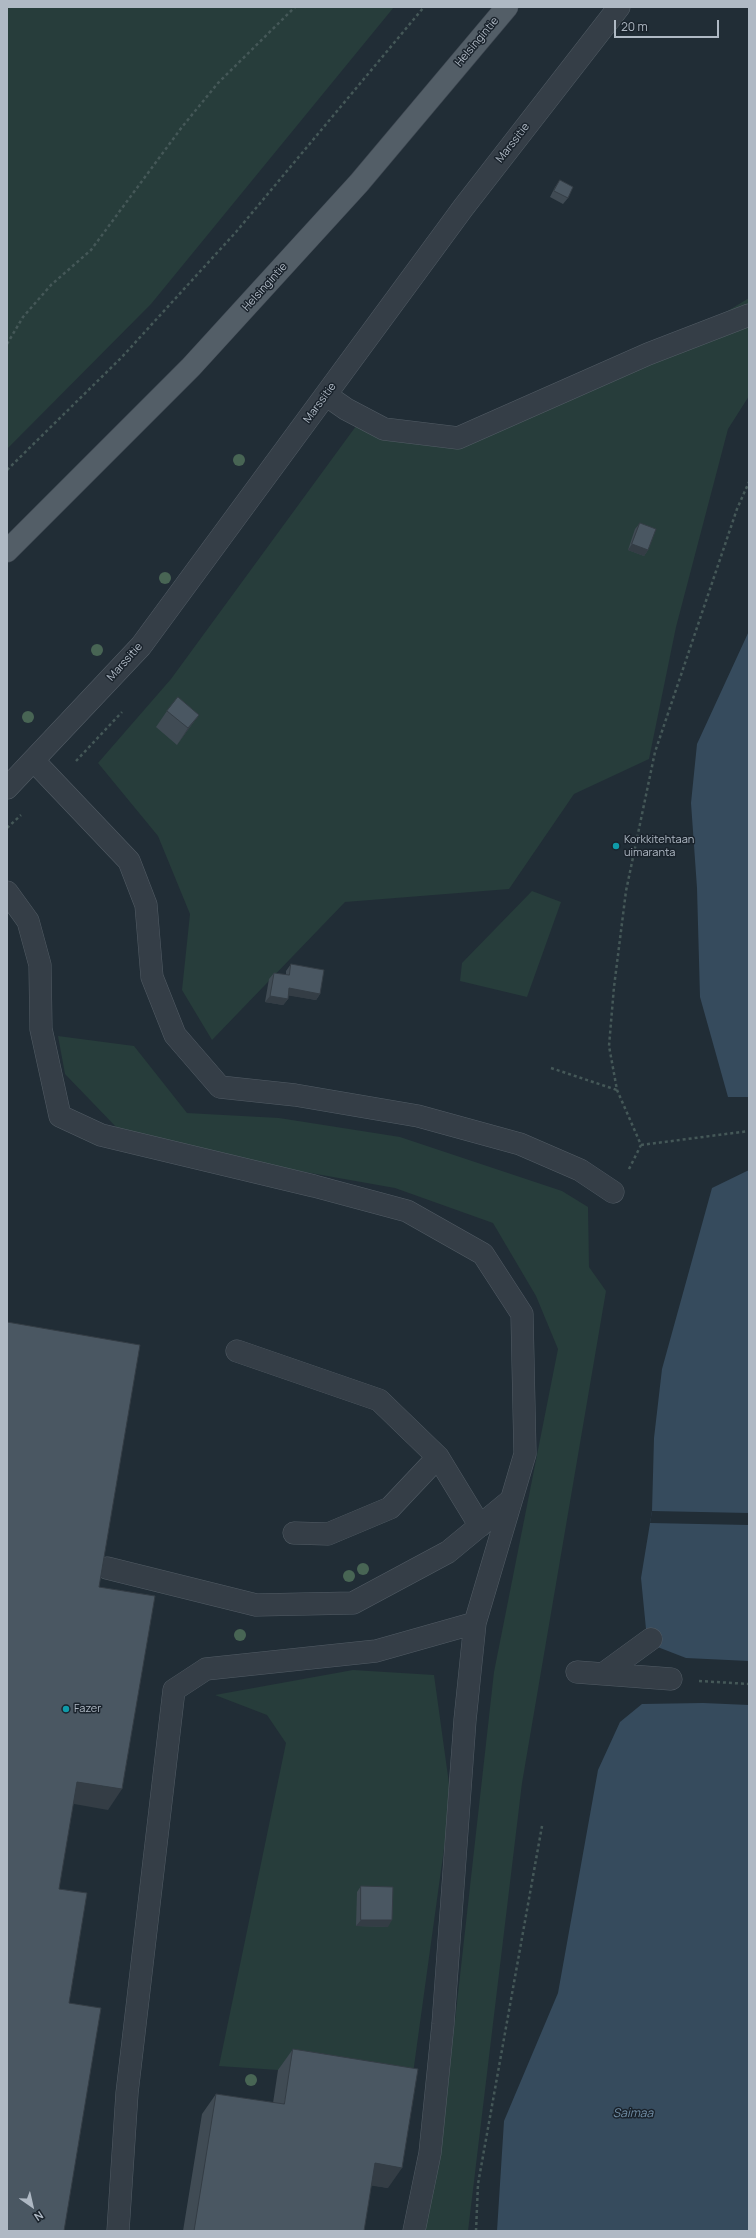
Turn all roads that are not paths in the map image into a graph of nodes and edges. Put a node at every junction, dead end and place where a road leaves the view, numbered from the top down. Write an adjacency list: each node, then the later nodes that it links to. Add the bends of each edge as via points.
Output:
1 (507, 7): 5 (main road, Helsingintie, via 359,183 191,368)
2 (619, 7): 4 (street, Marssitie, via 463,208)
3 (749, 315): 4 (street, via 648,354 458,438 384,429)
4 (326, 395): 6 (street, Marssitie, via 141,646)
5 (7, 551)
6 (34, 761): 7 (street, Marssitie); 9 (street, via 129,861 146,905 152,977 175,1035 220,1087 295,1095 418,1116 520,1144 580,1170)
7 (7, 788)
8 (7, 892): 12 (street, via 28,921 40,965 41,1029 60,1116 102,1136 314,1186 407,1212 483,1254 522,1314 525,1454)
9 (613, 1192)
10 (237, 1351): 11 (street, via 379,1400)
11 (438, 1457): 13 (street); 14 (street, via 390,1508 328,1534)
12 (511, 1500): 13 (street); 16 (street)
13 (480, 1526): 15 (street, via 448,1552 353,1603 256,1605)
14 (294, 1533)
15 (107, 1568)
16 (475, 1624): 21 (street, via 376,1652 206,1669 174,1690 127,2093); 22 (street, via 430,2153)
17 (651, 1639): 19 (street)
18 (577, 1672): 19 (street)
19 (603, 1674): 20 (street)
20 (671, 1679)
21 (118, 2231)
22 (414, 2231)

